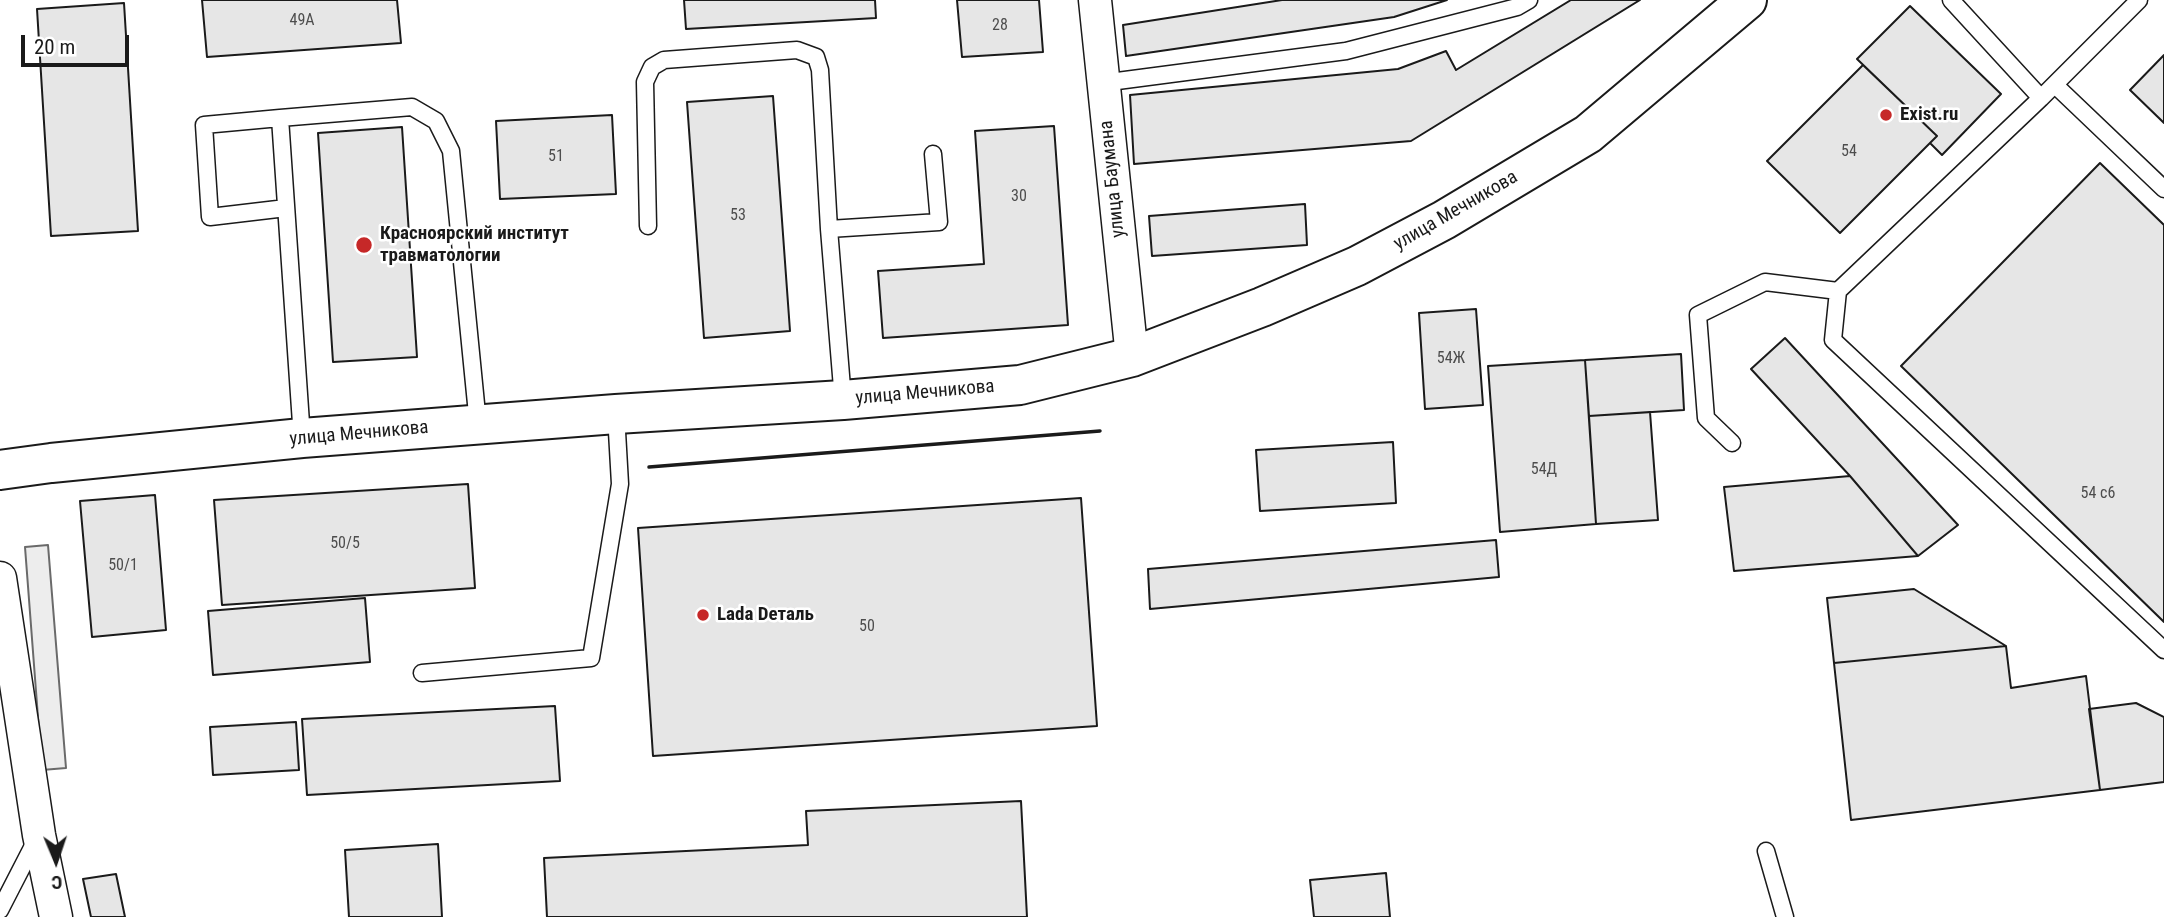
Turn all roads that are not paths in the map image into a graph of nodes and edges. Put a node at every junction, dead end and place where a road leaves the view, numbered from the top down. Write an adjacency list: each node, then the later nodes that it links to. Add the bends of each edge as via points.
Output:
1 (1095, 0): 6 (street, улица Баумана)
2 (1530, 0): 6 (lane, via 1346,51)
3 (1747, 0): 16 (street, улица Мечникова, via 1588,135 1444,220 1357,266)
4 (1951, 0): 8 (lane)
5 (2139, 0): 7 (lane)
6 (1102, 83): 16 (street, улица Баумана)
7 (2055, 85): 8 (lane); 11 (lane)
8 (2040, 98): 15 (lane)
9 (280, 118): 12 (lane); 12 (lane, via 204,125 210,217); 19 (lane, via 412,107 436,121 451,151)
10 (933, 154): 14 (lane, via 939,222)
11 (2164, 189)
12 (286, 208): 20 (lane)
13 (648, 226): 14 (lane, via 644,103 645,82 652,67 664,60 797,50 816,57 820,69)
14 (829, 229): 17 (lane)
15 (1838, 291): 21 (lane, via 1765,282 1698,315 1706,418); 24 (lane, via 1833,340)
16 (1132, 357): 17 (street, улица Мечникова, via 1020,385)
17 (843, 400): 18 (street, улица Мечникова)
18 (617, 414): 19 (street, улица Мечникова); 25 (lane, via 620,484 591,657)
19 (478, 424): 20 (street, улица Мечникова)
20 (302, 438): 22 (street, улица Мечникова)
21 (1732, 443)
22 (0, 470)
23 (0, 578): 26 (street)
24 (2164, 650)
25 (422, 673)
26 (39, 835): 28 (lane); 29 (street)
27 (1766, 851): 30 (lane)
28 (0, 910)
29 (56, 917)
30 (1785, 917)

